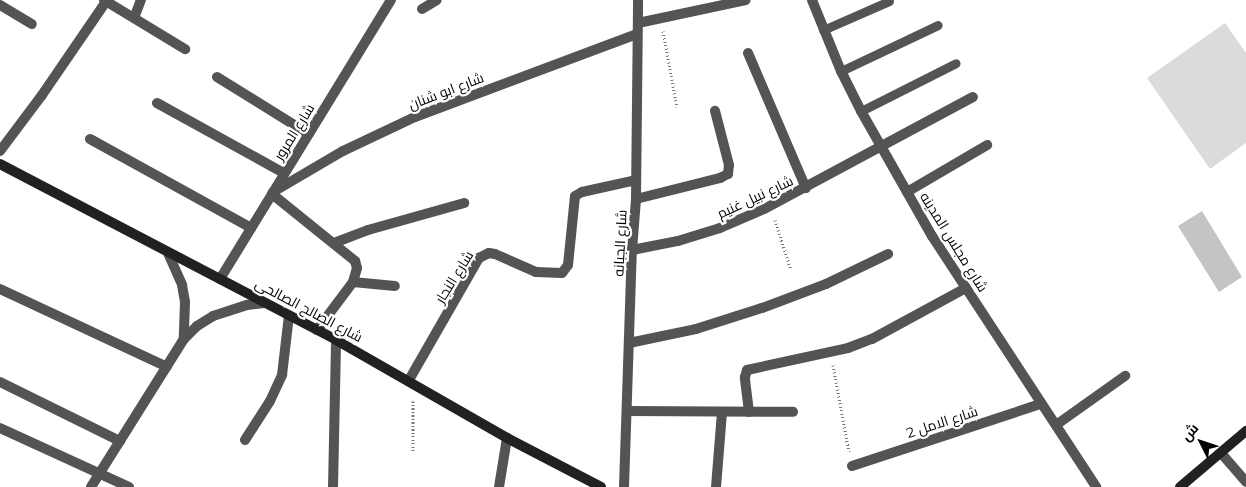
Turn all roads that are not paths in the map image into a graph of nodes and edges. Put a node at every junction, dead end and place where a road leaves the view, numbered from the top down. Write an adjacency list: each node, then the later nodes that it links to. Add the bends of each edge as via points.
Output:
1 (106, 0): 11 (street); 30 (street)
2 (141, 0): 11 (street)
3 (390, 0): 26 (street, شارع المرور)
4 (436, 0): 10 (street)
5 (638, 0): 12 (street, شارع الجبانه)
6 (746, 0): 12 (street)
7 (812, 0): 15 (street, شارع مجلس المدينه)
8 (889, 2): 15 (lane)
9 (0, 5): 13 (street)
10 (422, 9)
11 (134, 18): 17 (street)
12 (638, 22): 16 (street, شارع الجبانه)
13 (32, 24)
14 (938, 25): 20 (lane)
15 (823, 30): 20 (street, شارع مجلس المدينه)
16 (637, 34): 33 (street, شارع الجبانه); 36 (street, شارع ابو شنان, via 415,117 343,151)
17 (185, 49)
18 (748, 54): 34 (street)
19 (956, 63): 25 (lane)
20 (841, 71): 25 (street, شارع مجلس المدينه)
21 (217, 78): 26 (street)
22 (972, 97): 29 (street, شارع نبيل غنيم)
23 (157, 103): 32 (street)
24 (715, 111): 37 (street, via 728,174)
25 (861, 111): 29 (street, شارع مجلس المدينه)
26 (309, 134): 32 (street, شارع المرور)
27 (90, 139): 39 (street)
28 (988, 145): 35 (street)
29 (880, 146): 34 (street, شارع نبيل غنيم); 35 (street, شارع مجلس المدينه)
30 (0, 151)
31 (0, 164): 42 (street, شارع الصالح الصالحى)
32 (284, 173): 36 (street, شارع المرور)
33 (636, 180): 37 (street, شارع الجبانه); 57 (street, شارع النجار, via 575,196 568,265 562,273 536,272 495,254 479,258)
34 (806, 188): 41 (street, شارع نبيل غنيم, via 720,228)
35 (907, 192): 47 (street, شارع مجلس المدينه)
36 (272, 193): 39 (street, شارع المرور); 40 (street)
37 (636, 199): 41 (street, شارع الجبانه)
38 (464, 203): 40 (street)
39 (251, 228): 44 (street, شارع المرور)
40 (334, 243): 45 (street, via 355,261 358,268)
41 (632, 250): 54 (street, شارع الجبانه)
42 (168, 253): 44 (street, شارع الصالح الصالحى); 52 (street, via 182,285)
43 (888, 254): 54 (street, via 826,284 762,308 696,329)
44 (220, 279): 49 (street, شارع الصالح الصالحى)
45 (353, 282): 46 (street); 51 (street)
46 (395, 286)
47 (966, 288): 59 (street, شارع مجلس المدينه); 62 (street, via 872,339 831,352 747,370)
48 (0, 289): 55 (street)
49 (266, 303): 50 (street, شارع الصالح الصالحى); 52 (street, via 247,305 213,316)
50 (289, 315): 51 (street, شارع الصالح الصالحى); 68 (street, via 282,376)
51 (317, 330): 53 (street, شارع الصالح الصالحى)
52 (184, 339): 55 (street)
53 (336, 340): 57 (street, شارع الصالح الصالحى); 76 (street)
54 (629, 343): 60 (street, شارع الجبانه)
55 (167, 367): 69 (street)
56 (1124, 376): 64 (street)
57 (411, 381): 67 (street, شارع الصالح الصالحى)
58 (0, 382): 69 (street)
59 (1041, 404): 64 (street, شارع مجلس المدينه); 71 (street, شارع الامل 2)
60 (628, 411): 61 (street); 79 (street, شارع الجبانه)
61 (722, 412): 62 (street); 80 (street)
62 (750, 412): 63 (street)
63 (793, 412)
64 (1056, 426): 81 (street, شارع مجلس المدينه)
65 (0, 428): 72 (street)
66 (1246, 431): 70 (street)
67 (507, 438): 77 (street); 78 (street, شارع الصالح الصالحى)
68 (245, 440)
69 (120, 442): 72 (street)
70 (1221, 453): 73 (street); 82 (street)
71 (852, 466)
72 (100, 474): 74 (street); 75 (street)
73 (1246, 482)
74 (91, 487)
75 (129, 487)
76 (333, 487)
77 (499, 487)
78 (601, 487)
79 (624, 487)
80 (716, 487)
81 (1096, 487)
82 (1180, 487)

